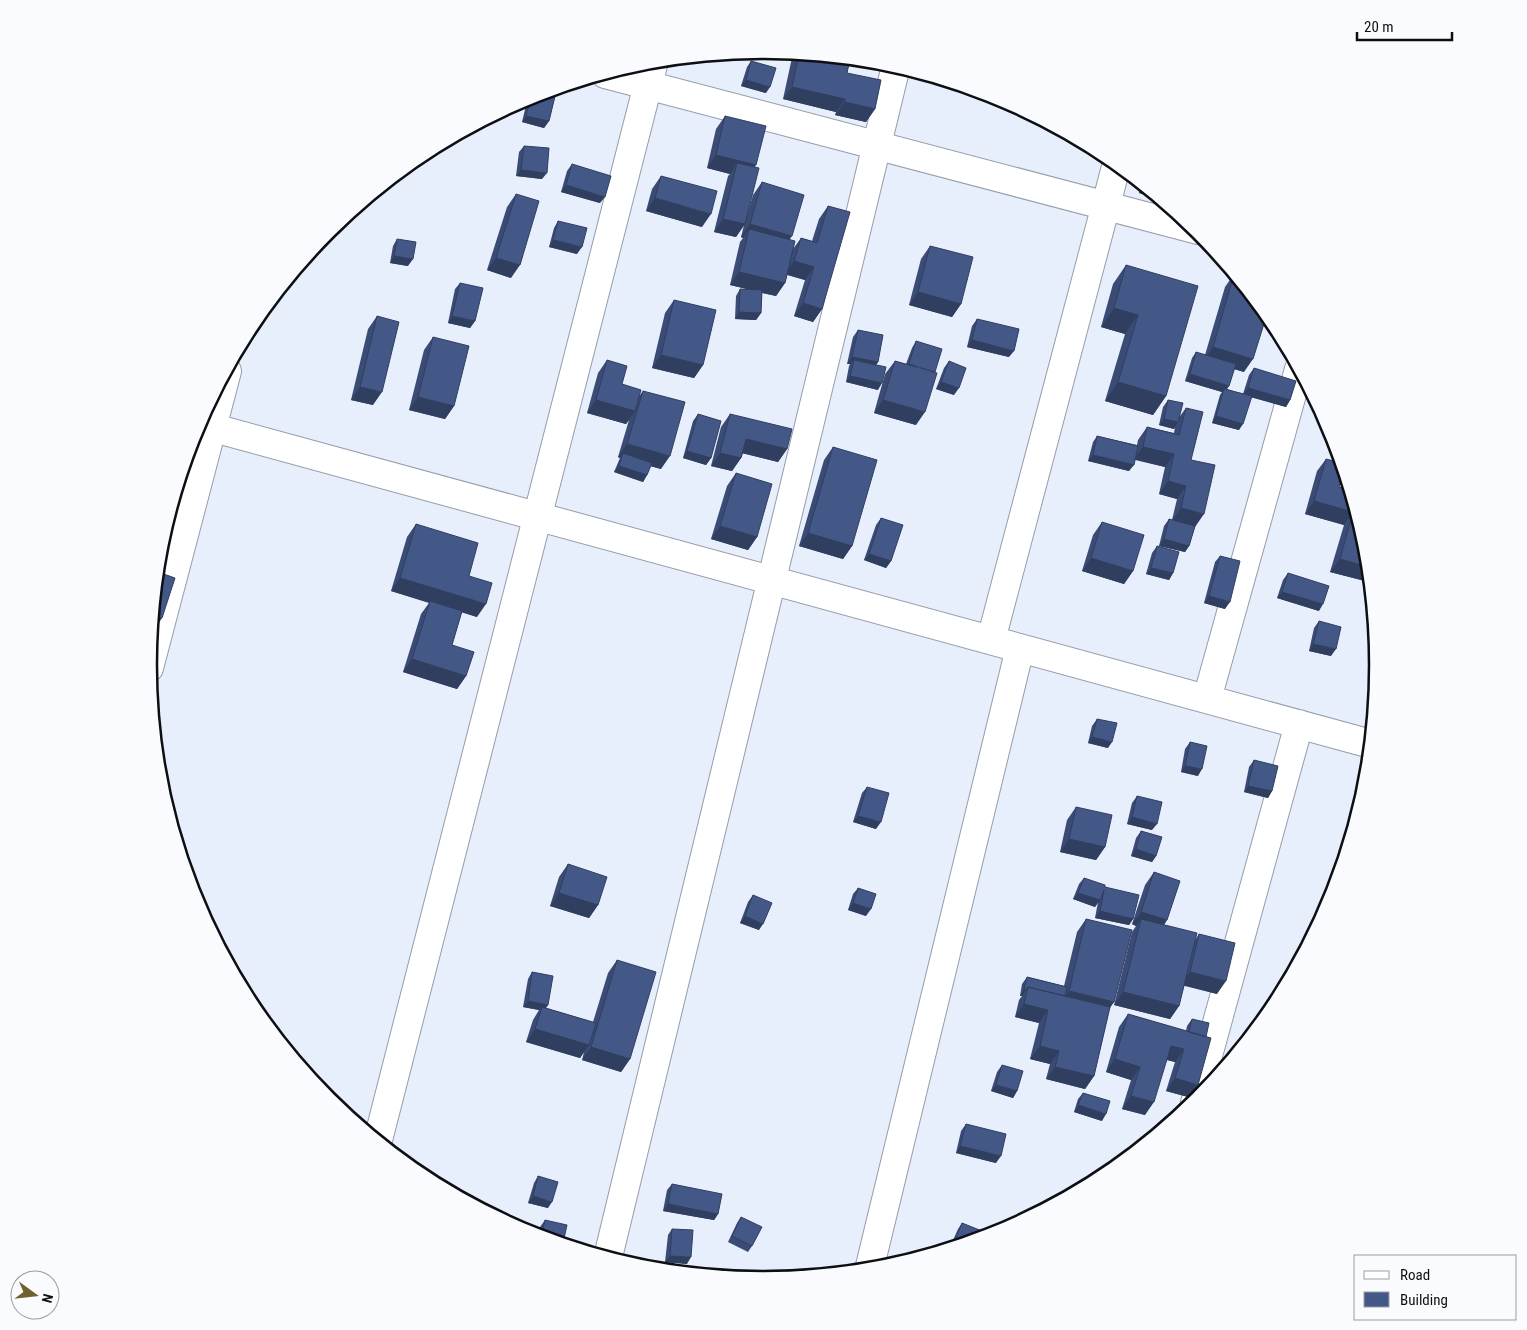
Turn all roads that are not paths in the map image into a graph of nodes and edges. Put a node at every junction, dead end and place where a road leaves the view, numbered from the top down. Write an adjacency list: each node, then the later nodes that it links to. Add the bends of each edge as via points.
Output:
1 (631, 73): 2 (street)
2 (650, 73): 4 (street); 11 (street)
3 (894, 73): 4 (street)
4 (877, 145): 6 (street); 12 (street)
5 (1115, 171): 6 (street)
6 (1106, 206): 7 (street); 14 (street)
7 (1181, 225)
8 (1297, 377): 16 (street)
9 (207, 425): 11 (street)
10 (203, 432): 13 (street)
11 (537, 516): 12 (street); 20 (street)
12 (772, 580): 14 (street); 21 (street)
13 (159, 624)
14 (991, 640): 15 (street)
15 (1020, 648): 16 (street); 22 (street)
16 (1207, 699): 17 (street)
17 (1299, 724): 18 (street); 19 (street)
18 (1365, 742)
19 (1200, 1086)
20 (380, 1134)
21 (609, 1252)
22 (871, 1262)

